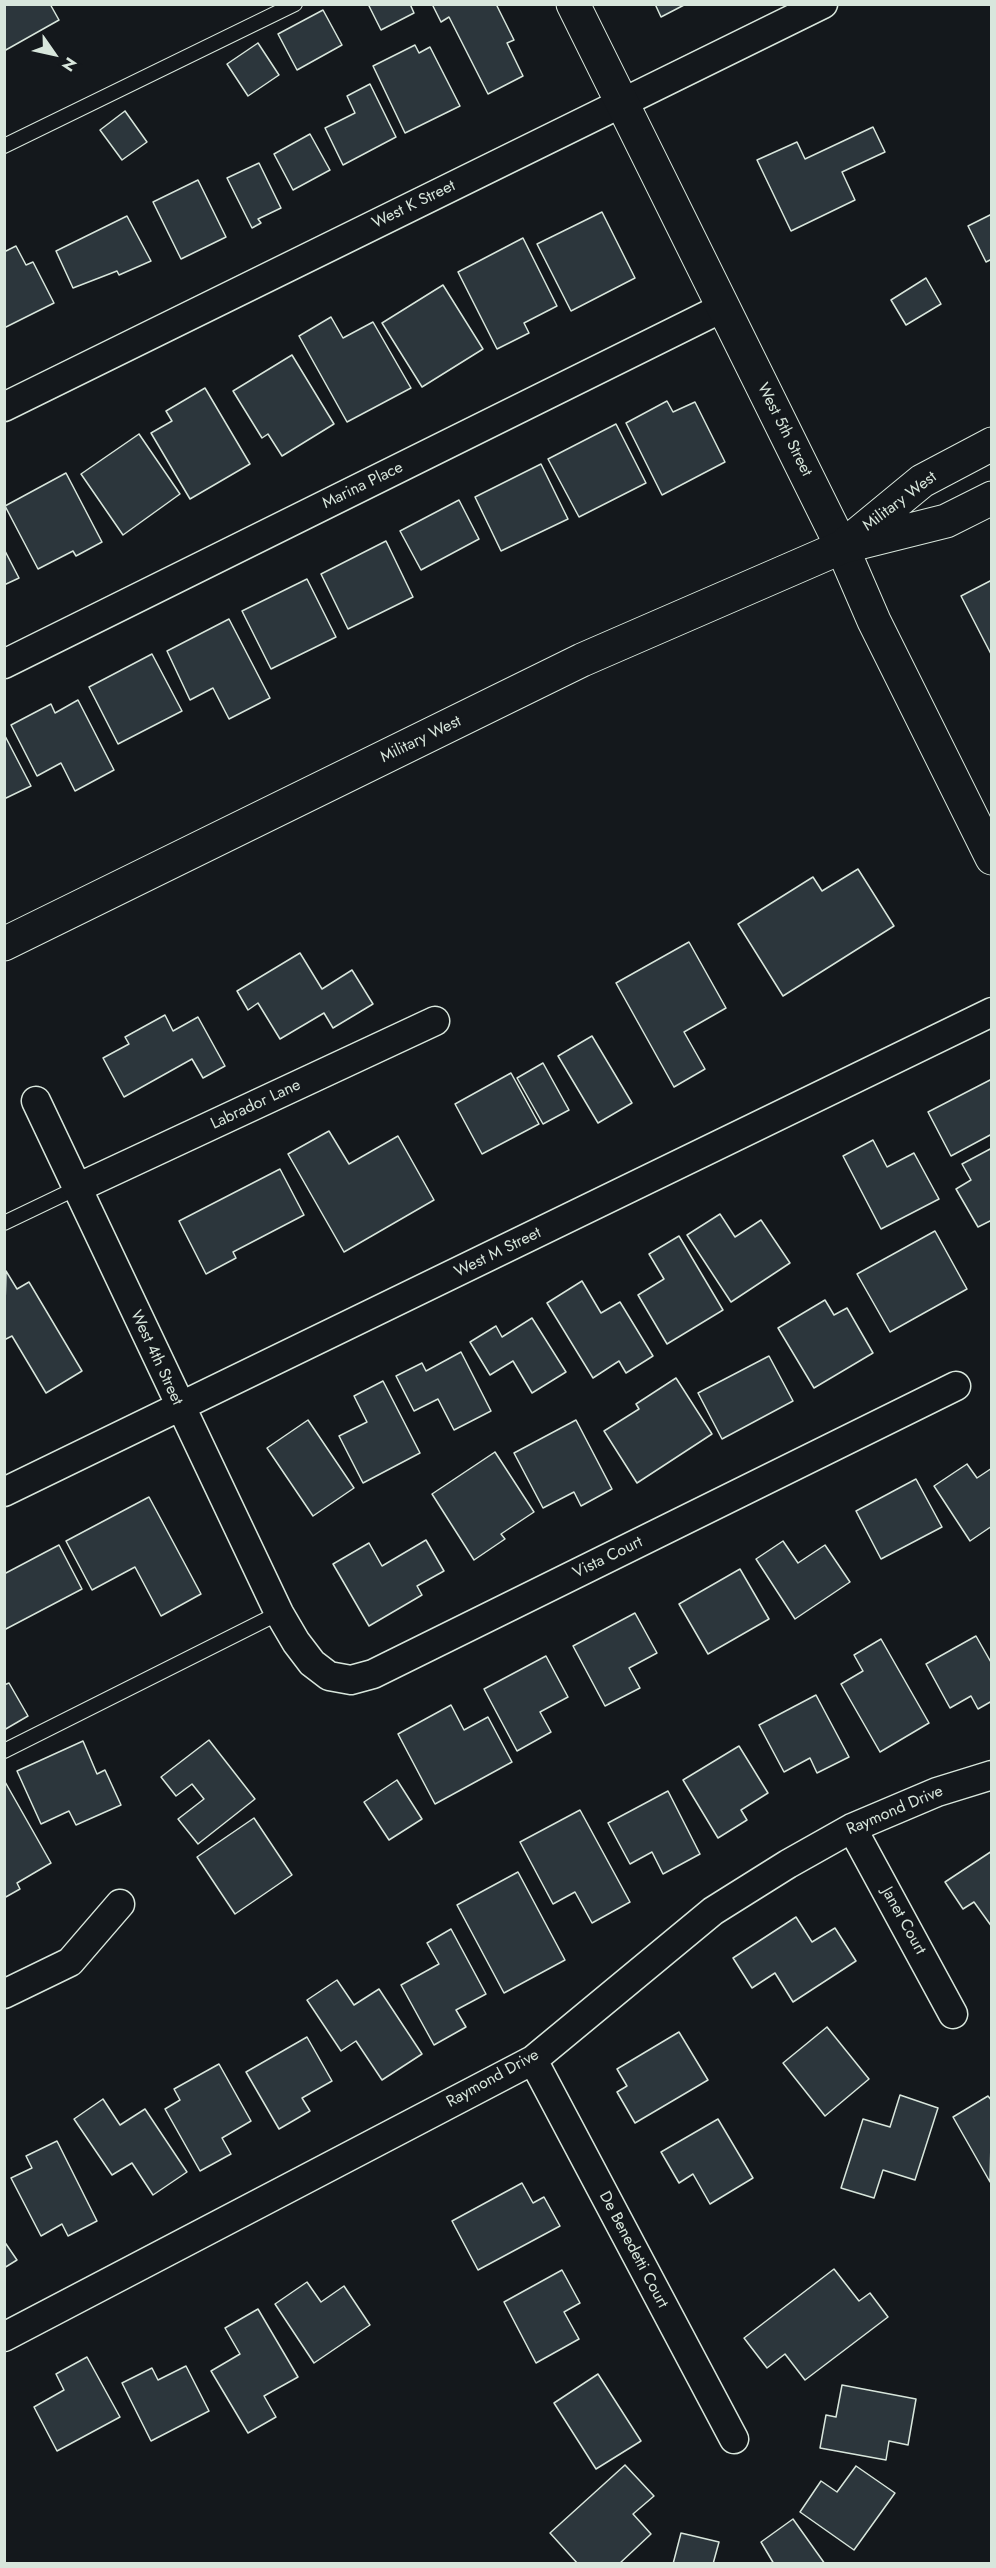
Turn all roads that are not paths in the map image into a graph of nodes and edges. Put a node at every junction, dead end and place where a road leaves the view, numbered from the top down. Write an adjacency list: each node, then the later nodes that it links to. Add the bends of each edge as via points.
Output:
1 (295, 4): 5 (lane)
2 (573, 4): 4 (main road, West 5th Street)
3 (823, 4): 4 (street, West K Street)
4 (621, 103): 6 (main road, West 5th Street); 7 (street, West K Street)
5 (4, 146)
6 (722, 308): 10 (main road, West 5th Street); 11 (street, Marina Place)
7 (4, 406)
8 (992, 444): 10 (main road, Military West, via 922,481)
9 (992, 498): 10 (main road, Military West, via 946,521)
10 (842, 547): 12 (main road, West 5th Street, via 874,621); 13 (main road, Military West, via 582,660)
11 (4, 664)
12 (992, 858)
13 (4, 944)
14 (992, 1012): 20 (street, West M Street)
15 (435, 1021): 17 (street, Labrador Lane)
16 (36, 1101): 17 (street, West 4th Street)
17 (77, 1188): 18 (lane); 20 (street, West 4th Street)
18 (4, 1223)
19 (956, 1386): 22 (street, Vista Court, via 374,1674 351,1680 329,1676 312,1663)
20 (180, 1408): 21 (street, West M Street); 22 (street, West 4th Street)
21 (4, 1492)
22 (279, 1613): 23 (lane)
23 (4, 1751)
24 (992, 1775): 25 (street, Raymond Drive, via 937,1792)
25 (852, 1828): 28 (street, Janet Court); 29 (street, Raymond Drive, via 713,1911)
26 (120, 1904): 27 (street, via 70,1962)
27 (4, 1994)
28 (953, 2014)
29 (532, 2060): 30 (street, Raymond Drive); 31 (street, De Benedetti Court)
30 (4, 2337)
31 (734, 2439)

